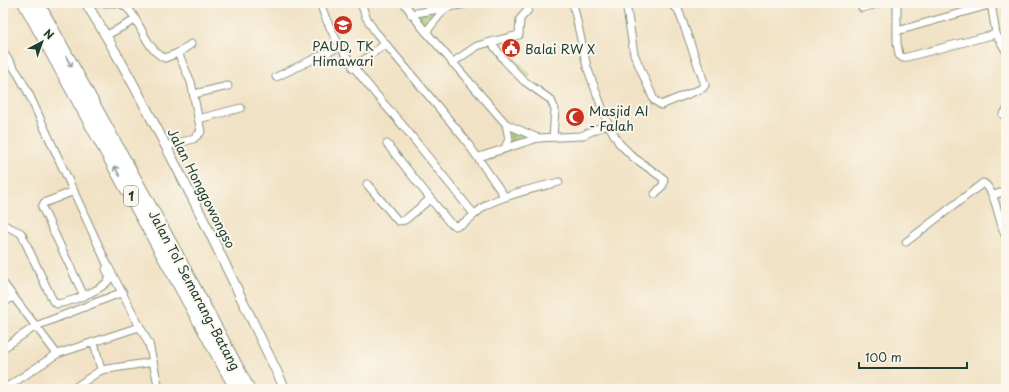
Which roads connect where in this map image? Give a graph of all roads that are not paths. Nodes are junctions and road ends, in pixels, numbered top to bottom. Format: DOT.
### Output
graph roads {
  1 [pos="25,3"];
  2 [pos="37,3"];
  3 [pos="320,3"];
  4 [pos="361,3"];
  5 [pos="404,3"];
  6 [pos="472,3"];
  7 [pos="528,3"];
  8 [pos="573,3"];
  9 [pos="626,3"];
  10 [pos="669,3"];
  11 [pos="881,3"];
  12 [pos="897,3"];
  13 [pos="993,3"];
  14 [pos="87,4"];
  15 [pos="446,7"];
  16 [pos="862,8"];
  17 [pos="411,14"];
  18 [pos="135,20"];
  19 [pos="897,31"];
  20 [pos="426,32"];
  21 [pos="996,34"];
  22 [pos="107,36"];
  23 [pos="491,42"];
  24 [pos="191,44"];
  25 [pos="385,44"];
  26 [pos="339,47"];
  27 [pos="1006,51"];
  28 [pos="3,52"];
  29 [pos="178,53"];
  30 [pos="452,63"];
  31 [pos="353,68"];
  32 [pos="276,77"];
  33 [pos="228,86"];
  34 [pos="194,94"];
  35 [pos="241,108"];
  36 [pos="198,119"];
  37 [pos="506,124"];
  38 [pos="608,124"];
  39 [pos="538,138"];
  40 [pos="553,138"];
  41 [pos="387,144"];
  42 [pos="168,146"];
  43 [pos="505,148"];
  44 [pos="479,157"];
  45 [pos="559,182"];
  46 [pos="367,184"];
  47 [pos="1006,191"];
  48 [pos="73,192"];
  49 [pos="655,194"];
  50 [pos="994,195"];
  51 [pos="505,197"];
  52 [pos="430,199"];
  53 [pos="474,214"];
  54 [pos="3,225"];
  55 [pos="1003,226"];
  56 [pos="1006,237"];
  57 [pos="906,242"];
  58 [pos="3,283"];
  59 [pos="123,292"];
  60 [pos="13,296"];
  61 [pos="84,296"];
  62 [pos="3,303"];
  63 [pos="36,326"];
  64 [pos="139,327"];
  65 [pos="94,342"];
  66 [pos="3,348"];
  67 [pos="57,354"];
  68 [pos="153,362"];
  69 [pos="101,370"];
  70 [pos="4,389"];
  71 [pos="73,389"];
  72 [pos="159,389"];
  73 [pos="237,389"];
  74 [pos="248,389"];
  75 [pos="285,389"];
  73 -- 1 [label="highway, Jalan Tol Semarang–Batang / 1, one-way"];
  2 -- 74 [label="highway, Jalan Tol Semarang–Batang / 1, one-way"];
  3 -- 26 [label="street"];
  4 -- 25 [label="street"];
  5 -- 17 [label="street"];
  6 -- 15 [label="street"];
  7 -- 23 [label="street"];
  8 -- 38 [label="street"];
  9 -- 10 [label="street"];
  11 -- 16 [label="street"];
  12 -- 19 [label="street"];
  13 -- 19 [label="street"];
  13 -- 21 [label="street"];
  14 -- 18 [label="street"];
  14 -- 22 [label="street, Jalan Honggowongso"];
  15 -- 17 [label="street"];
  15 -- 20 [label="street"];
  17 -- 20 [label="street"];
  18 -- 22 [label="street"];
  18 -- 29 [label="street"];
  19 -- 21 [label="street"];
  20 -- 30 [label="street"];
  21 -- 27 [label="street"];
  22 -- 42 [label="street, Jalan Honggowongso"];
  23 -- 30 [label="street"];
  23 -- 40 [label="street"];
  24 -- 29 [label="street"];
  25 -- 31 [label="street"];
  25 -- 44 [label="street"];
  26 -- 31 [label="street"];
  26 -- 32 [label="street"];
  28 -- 48 [label="street"];
  29 -- 34 [label="street"];
  30 -- 37 [label="street"];
  31 -- 53 [label="street"];
  33 -- 34 [label="street"];
  34 -- 36 [label="street"];
  35 -- 36 [label="street"];
  36 -- 42 [label="street"];
  37 -- 39 [label="street"];
  37 -- 43 [label="street"];
  38 -- 40 [label="street"];
  38 -- 49 [label="street"];
  39 -- 40 [label="street"];
  39 -- 43 [label="street"];
  41 -- 52 [label="street"];
  42 -- 75 [label="street, Jalan Honggowongso"];
  43 -- 44 [label="street"];
  44 -- 51 [label="street"];
  45 -- 51 [label="street"];
  46 -- 52 [label="street"];
  47 -- 50 [label="street"];
  48 -- 59 [label="street"];
  48 -- 61 [label="street"];
  48 -- 61 [label="street"];
  50 -- 55 [label="street"];
  50 -- 57 [label="street"];
  51 -- 53 [label="street"];
  52 -- 53 [label="street"];
  54 -- 61 [label="street"];
  55 -- 56 [label="street"];
  58 -- 60 [label="street"];
  59 -- 63 [label="street"];
  59 -- 64 [label="street"];
  60 -- 62 [label="street"];
  60 -- 63 [label="street"];
  63 -- 66 [label="street"];
  63 -- 67 [label="street"];
  64 -- 65 [label="street"];
  64 -- 68 [label="street"];
  65 -- 67 [label="street"];
  65 -- 69 [label="street"];
  67 -- 70 [label="street"];
  68 -- 69 [label="street"];
  68 -- 72 [label="street"];
  69 -- 71 [label="street"];
}
